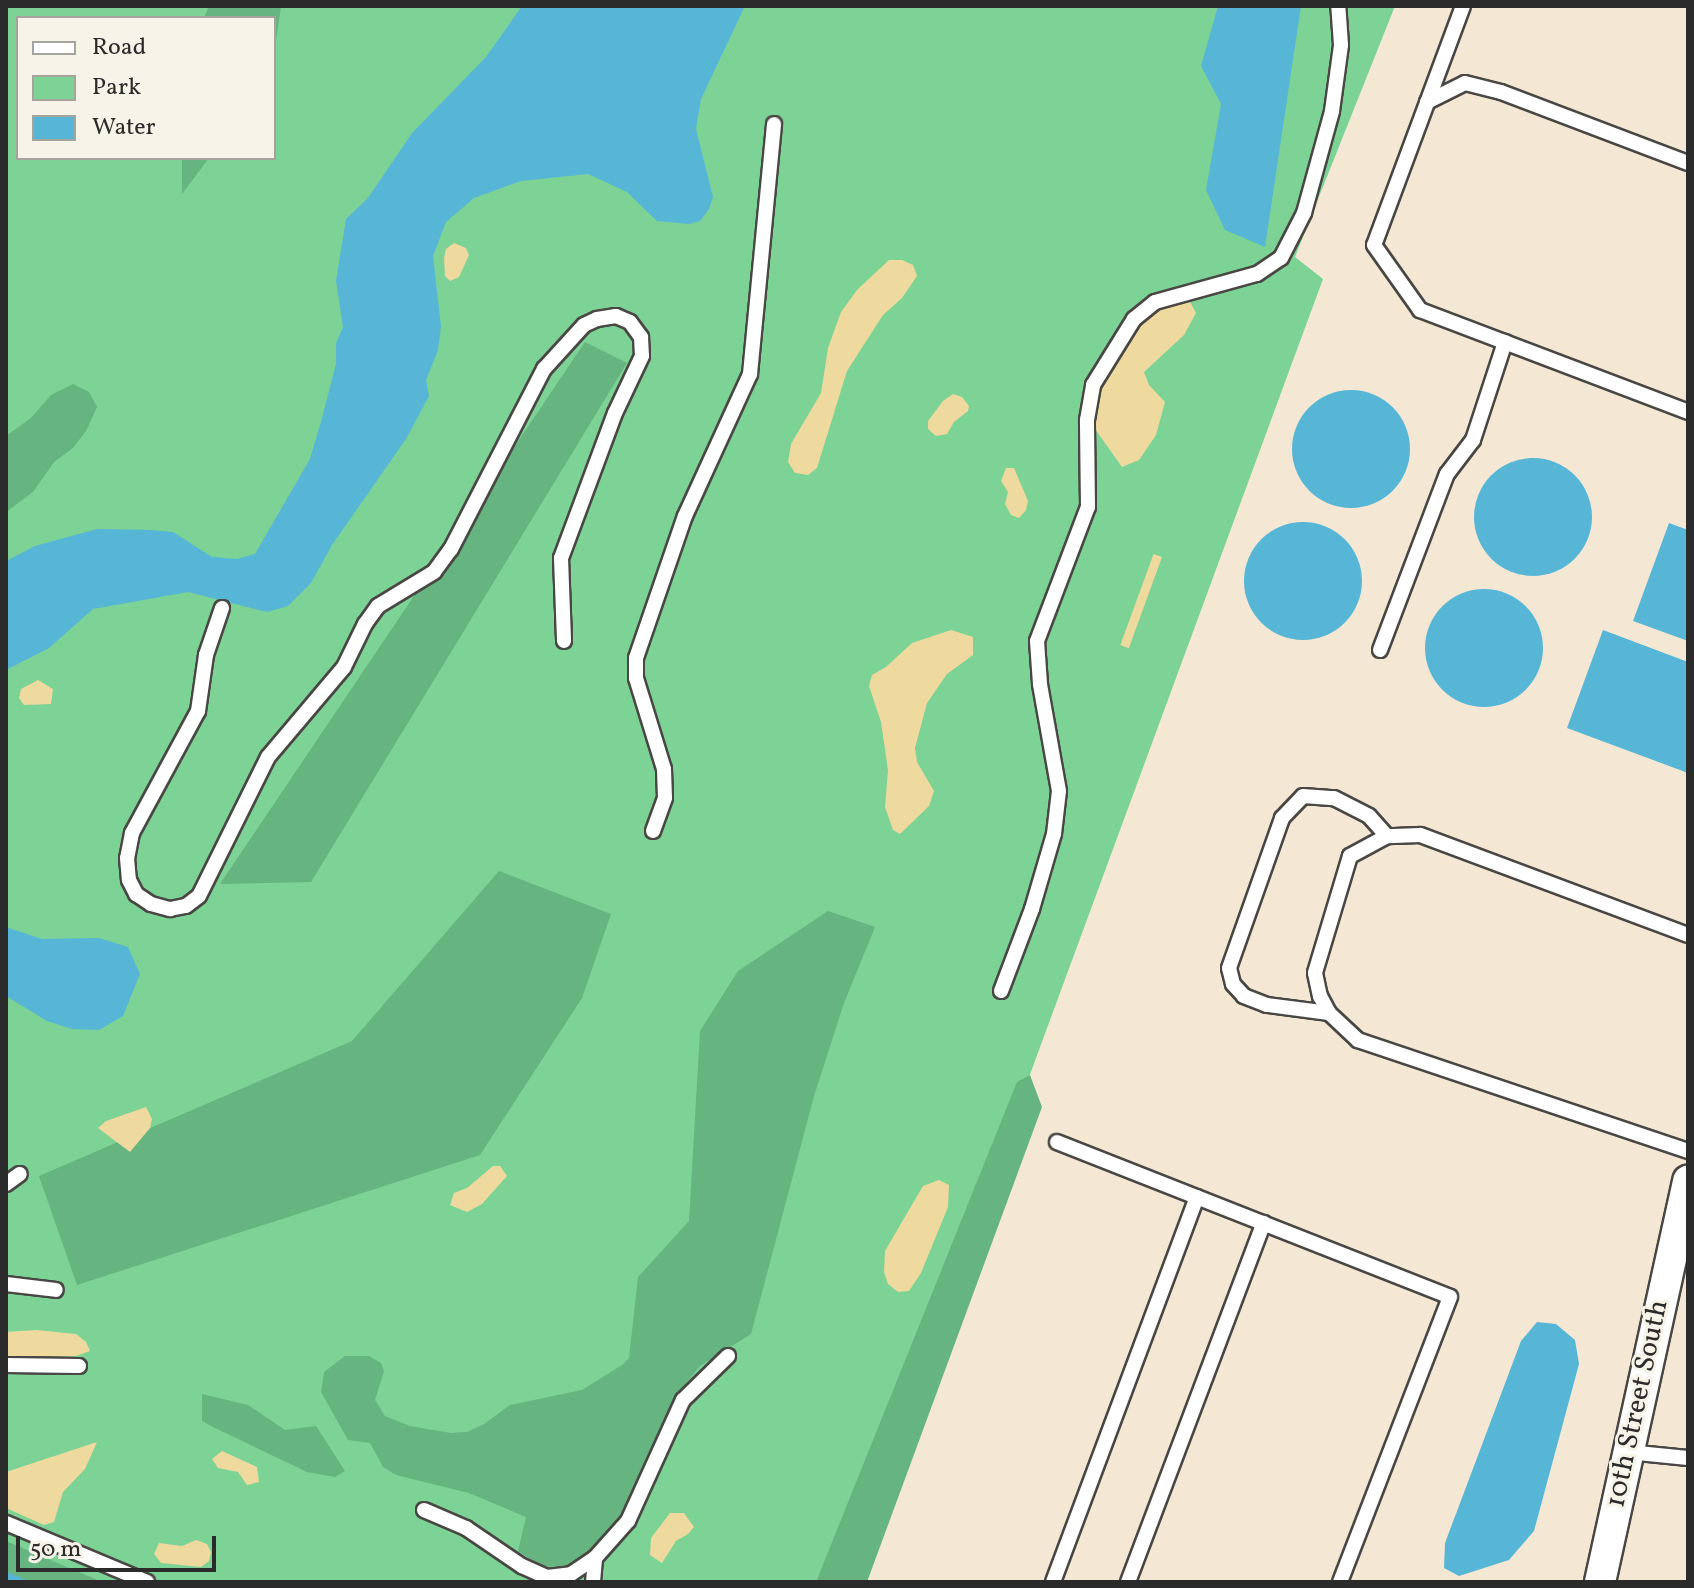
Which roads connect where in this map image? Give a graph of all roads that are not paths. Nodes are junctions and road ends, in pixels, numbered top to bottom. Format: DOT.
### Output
graph roads {
  1 [pos="1338,6"];
  2 [pos="1463,6"];
  3 [pos="1427,102"];
  4 [pos="774,124"];
  5 [pos="1688,163"];
  6 [pos="1505,342"];
  7 [pos="1688,412"];
  8 [pos="222,608"];
  9 [pos="564,641"];
  10 [pos="1380,650"];
  11 [pos="653,831"];
  12 [pos="1387,836"];
  13 [pos="1688,935"];
  14 [pos="1001,991"];
  15 [pos="1329,1013"];
  16 [pos="1057,1142"];
  17 [pos="1688,1151"];
  18 [pos="20,1174"];
  19 [pos="1688,1181"];
  20 [pos="6,1184"];
  21 [pos="1197,1197"];
  22 [pos="1264,1223"];
  23 [pos="6,1284"];
  24 [pos="56,1290"];
  25 [pos="1676,1290"];
  26 [pos="728,1356"];
  27 [pos="6,1365"];
  28 [pos="79,1366"];
  29 [pos="1628,1452"];
  30 [pos="1688,1458"];
  31 [pos="424,1510"];
  32 [pos="6,1523"];
  33 [pos="595,1558"];
  34 [pos="147,1582"];
  35 [pos="593,1582"];
  36 [pos="1053,1582"];
  37 [pos="1128,1582"];
  38 [pos="1340,1582"];
  39 [pos="1600,1582"];
  1 -- 14 [label="lane"];
  2 -- 3 [label="lane"];
  3 -- 5 [label="lane"];
  3 -- 6 [label="lane"];
  4 -- 11 [label="lane"];
  6 -- 7 [label="lane"];
  6 -- 10 [label="lane"];
  8 -- 9 [label="lane"];
  12 -- 13 [label="lane"];
  12 -- 15 [label="lane"];
  12 -- 15 [label="lane"];
  15 -- 17 [label="lane"];
  16 -- 21 [label="lane"];
  18 -- 20 [label="lane"];
  19 -- 25 [label="street, 10th Street South"];
  21 -- 22 [label="lane"];
  21 -- 36 [label="lane"];
  22 -- 37 [label="lane"];
  22 -- 38 [label="lane"];
  23 -- 24 [label="lane"];
  25 -- 29 [label="street, 10th Street South"];
  26 -- 33 [label="lane"];
  27 -- 28 [label="lane"];
  29 -- 30 [label="lane"];
  29 -- 39 [label="street, 10th Street South"];
  31 -- 33 [label="lane"];
  32 -- 34 [label="lane"];
  33 -- 35 [label="lane"];
}
